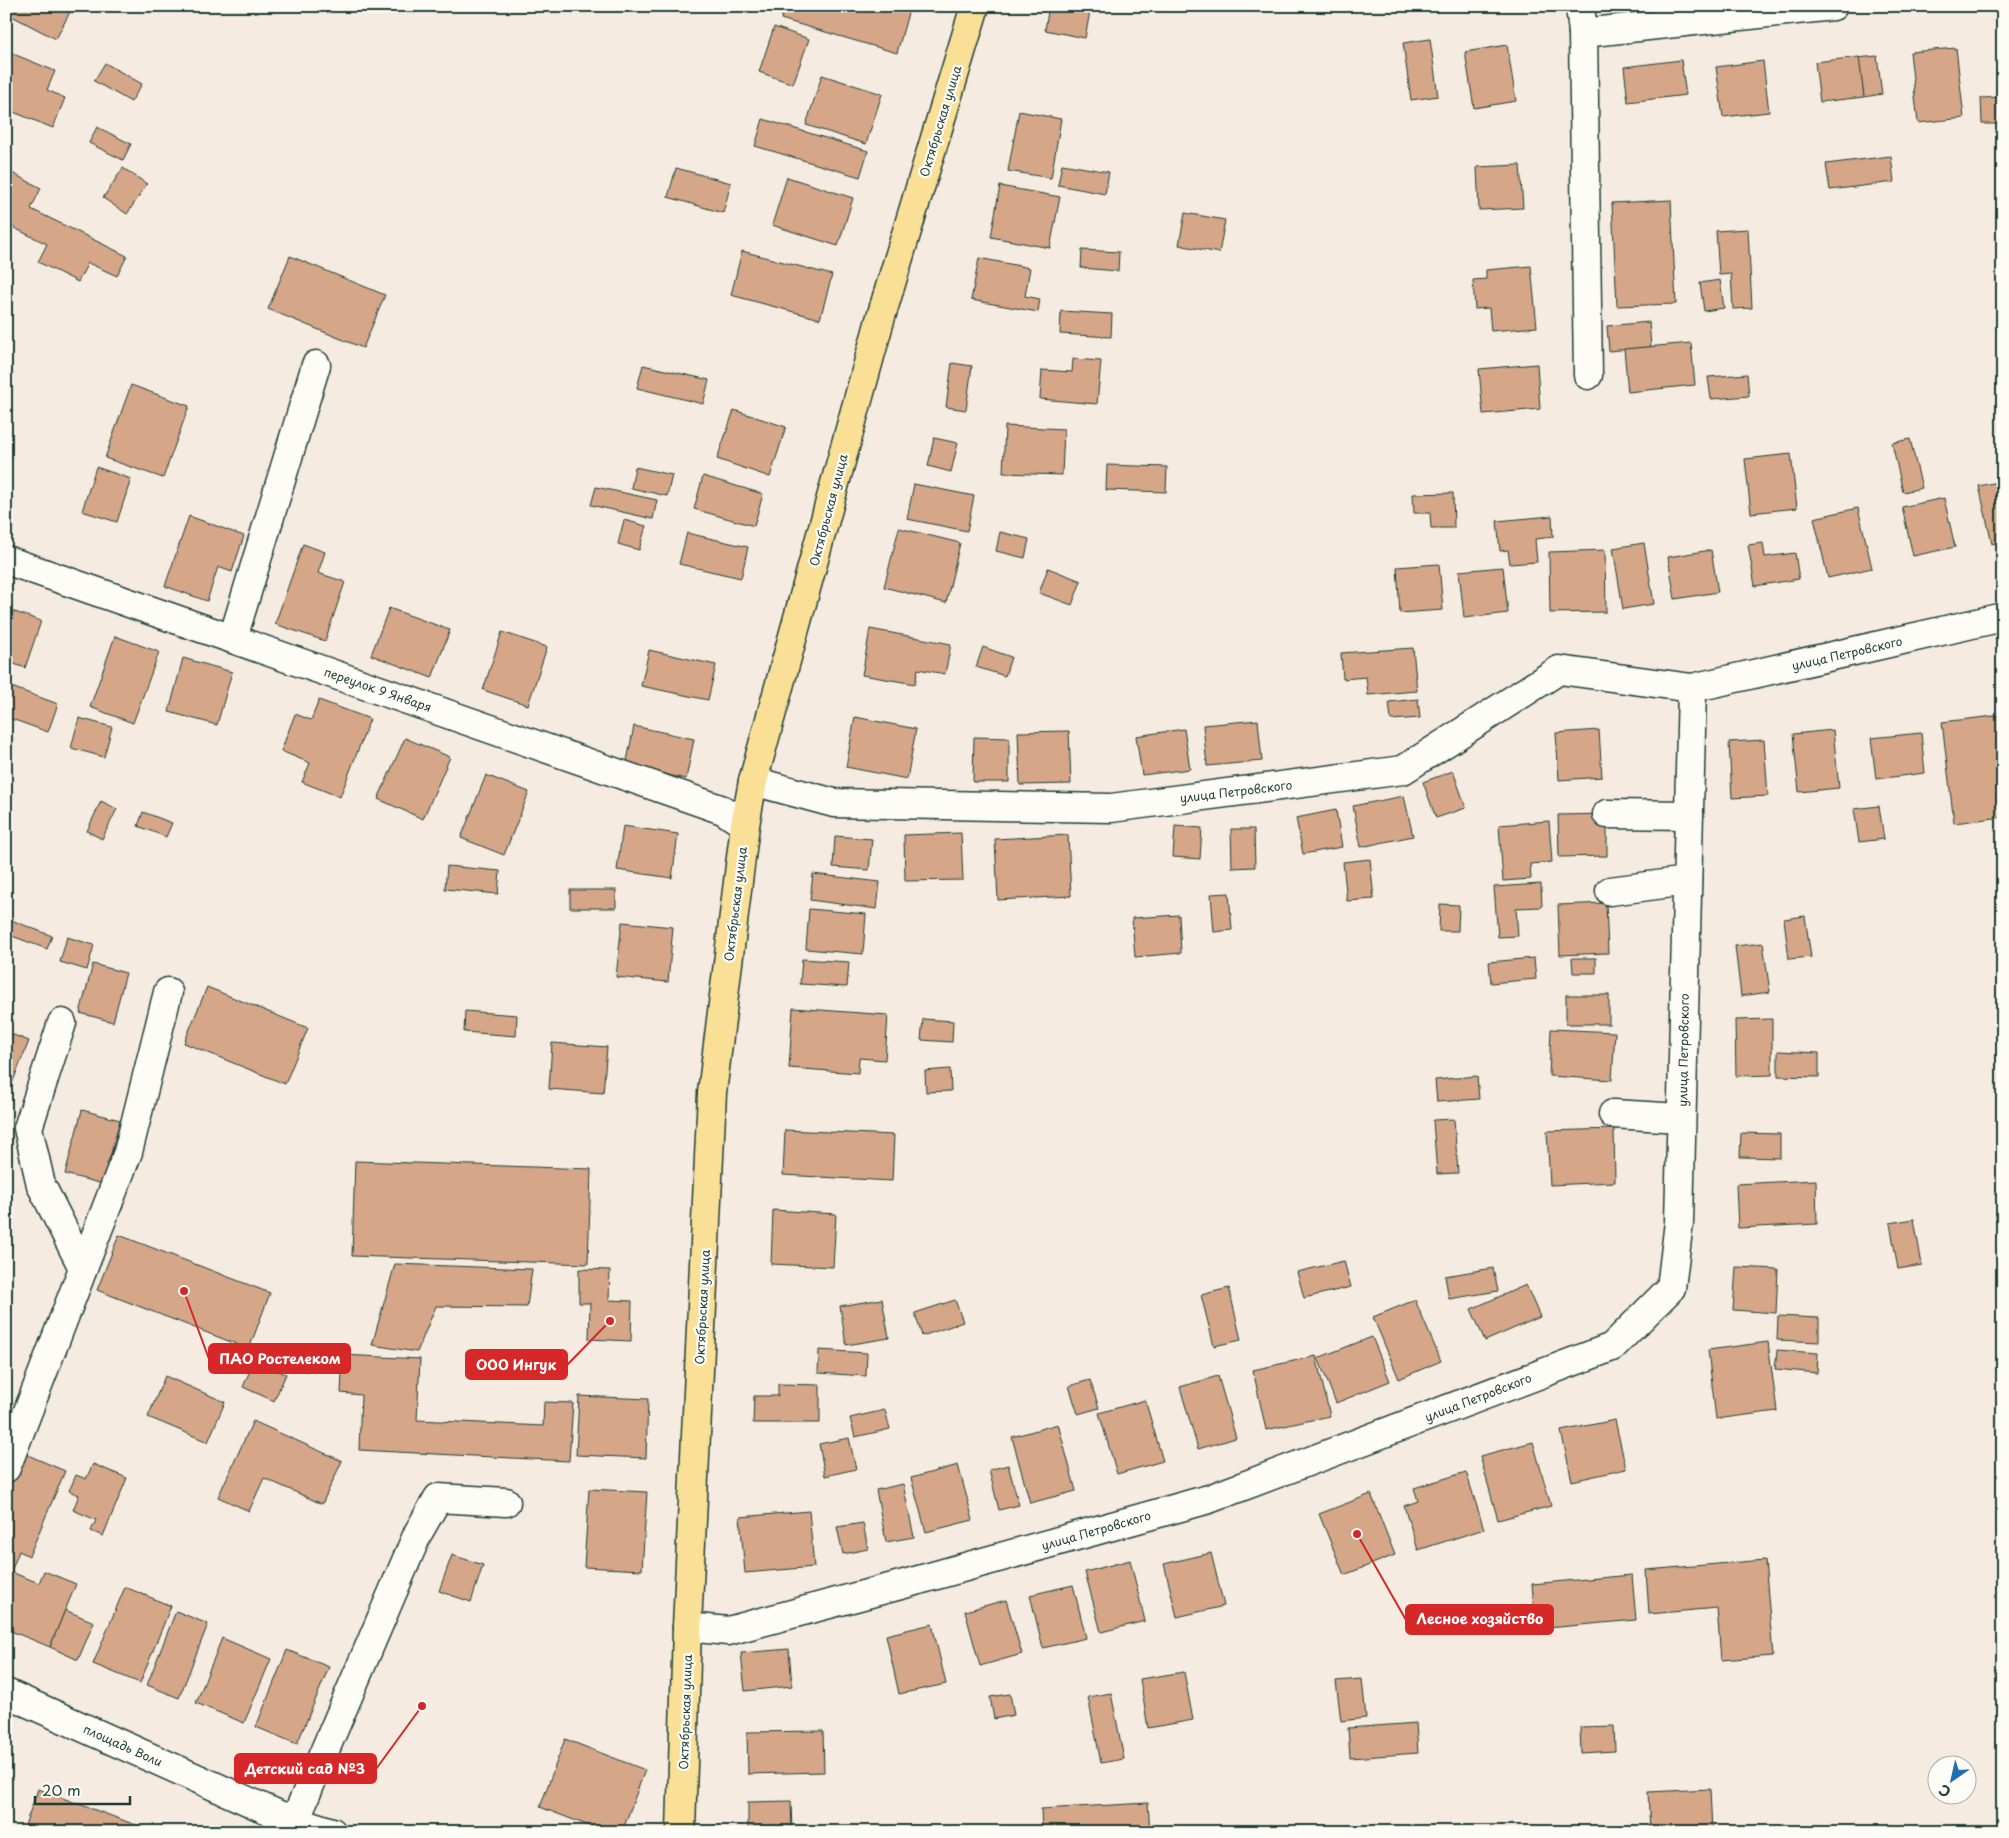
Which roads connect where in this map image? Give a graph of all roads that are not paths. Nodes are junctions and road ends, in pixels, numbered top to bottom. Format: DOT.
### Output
graph roads {
  1 [pos="975,6"];
  2 [pos="1580,6"];
  3 [pos="1833,6"];
  4 [pos="1583,33"];
  5 [pos="316,365"];
  6 [pos="1588,375"];
  7 [pos="6,560"];
  8 [pos="2003,617"];
  9 [pos="233,638"];
  10 [pos="1692,688"];
  11 [pos="753,781"];
  12 [pos="1607,814"];
  13 [pos="1689,816"];
  14 [pos="745,825"];
  15 [pos="1687,881"];
  16 [pos="1610,891"];
  17 [pos="168,992"];
  18 [pos="62,1023"];
  19 [pos="1613,1114"];
  20 [pos="1681,1118"];
  21 [pos="84,1268"];
  22 [pos="6,1468"];
  23 [pos="506,1502"];
  24 [pos="687,1628"];
  25 [pos="6,1693"];
  26 [pos="283,1822"];
  27 [pos="332,1832"];
  28 [pos="682,1832"];
  1 -- 11 [label="main road, Октябрьская улица"];
  2 -- 4 [label="street"];
  3 -- 4 [label="street"];
  4 -- 6 [label="street"];
  5 -- 9 [label="street"];
  7 -- 9 [label="street, переулок 9 Января"];
  8 -- 10 [label="street, улица Петровского"];
  9 -- 14 [label="street, переулок 9 Января"];
  10 -- 11 [label="street, улица Петровского"];
  10 -- 13 [label="street, улица Петровского"];
  11 -- 14 [label="main road, Октябрьская улица"];
  12 -- 13 [label="street"];
  13 -- 15 [label="street, улица Петровского"];
  14 -- 24 [label="main road, Октябрьская улица"];
  15 -- 16 [label="street"];
  15 -- 20 [label="street, улица Петровского"];
  17 -- 21 [label="street"];
  18 -- 21 [label="street"];
  19 -- 20 [label="street"];
  20 -- 24 [label="street, улица Петровского"];
  21 -- 22 [label="street"];
  23 -- 26 [label="street"];
  24 -- 28 [label="main road, Октябрьская улица"];
  25 -- 26 [label="street, площадь Воли"];
  26 -- 27 [label="street, площадь Воли"];
}
